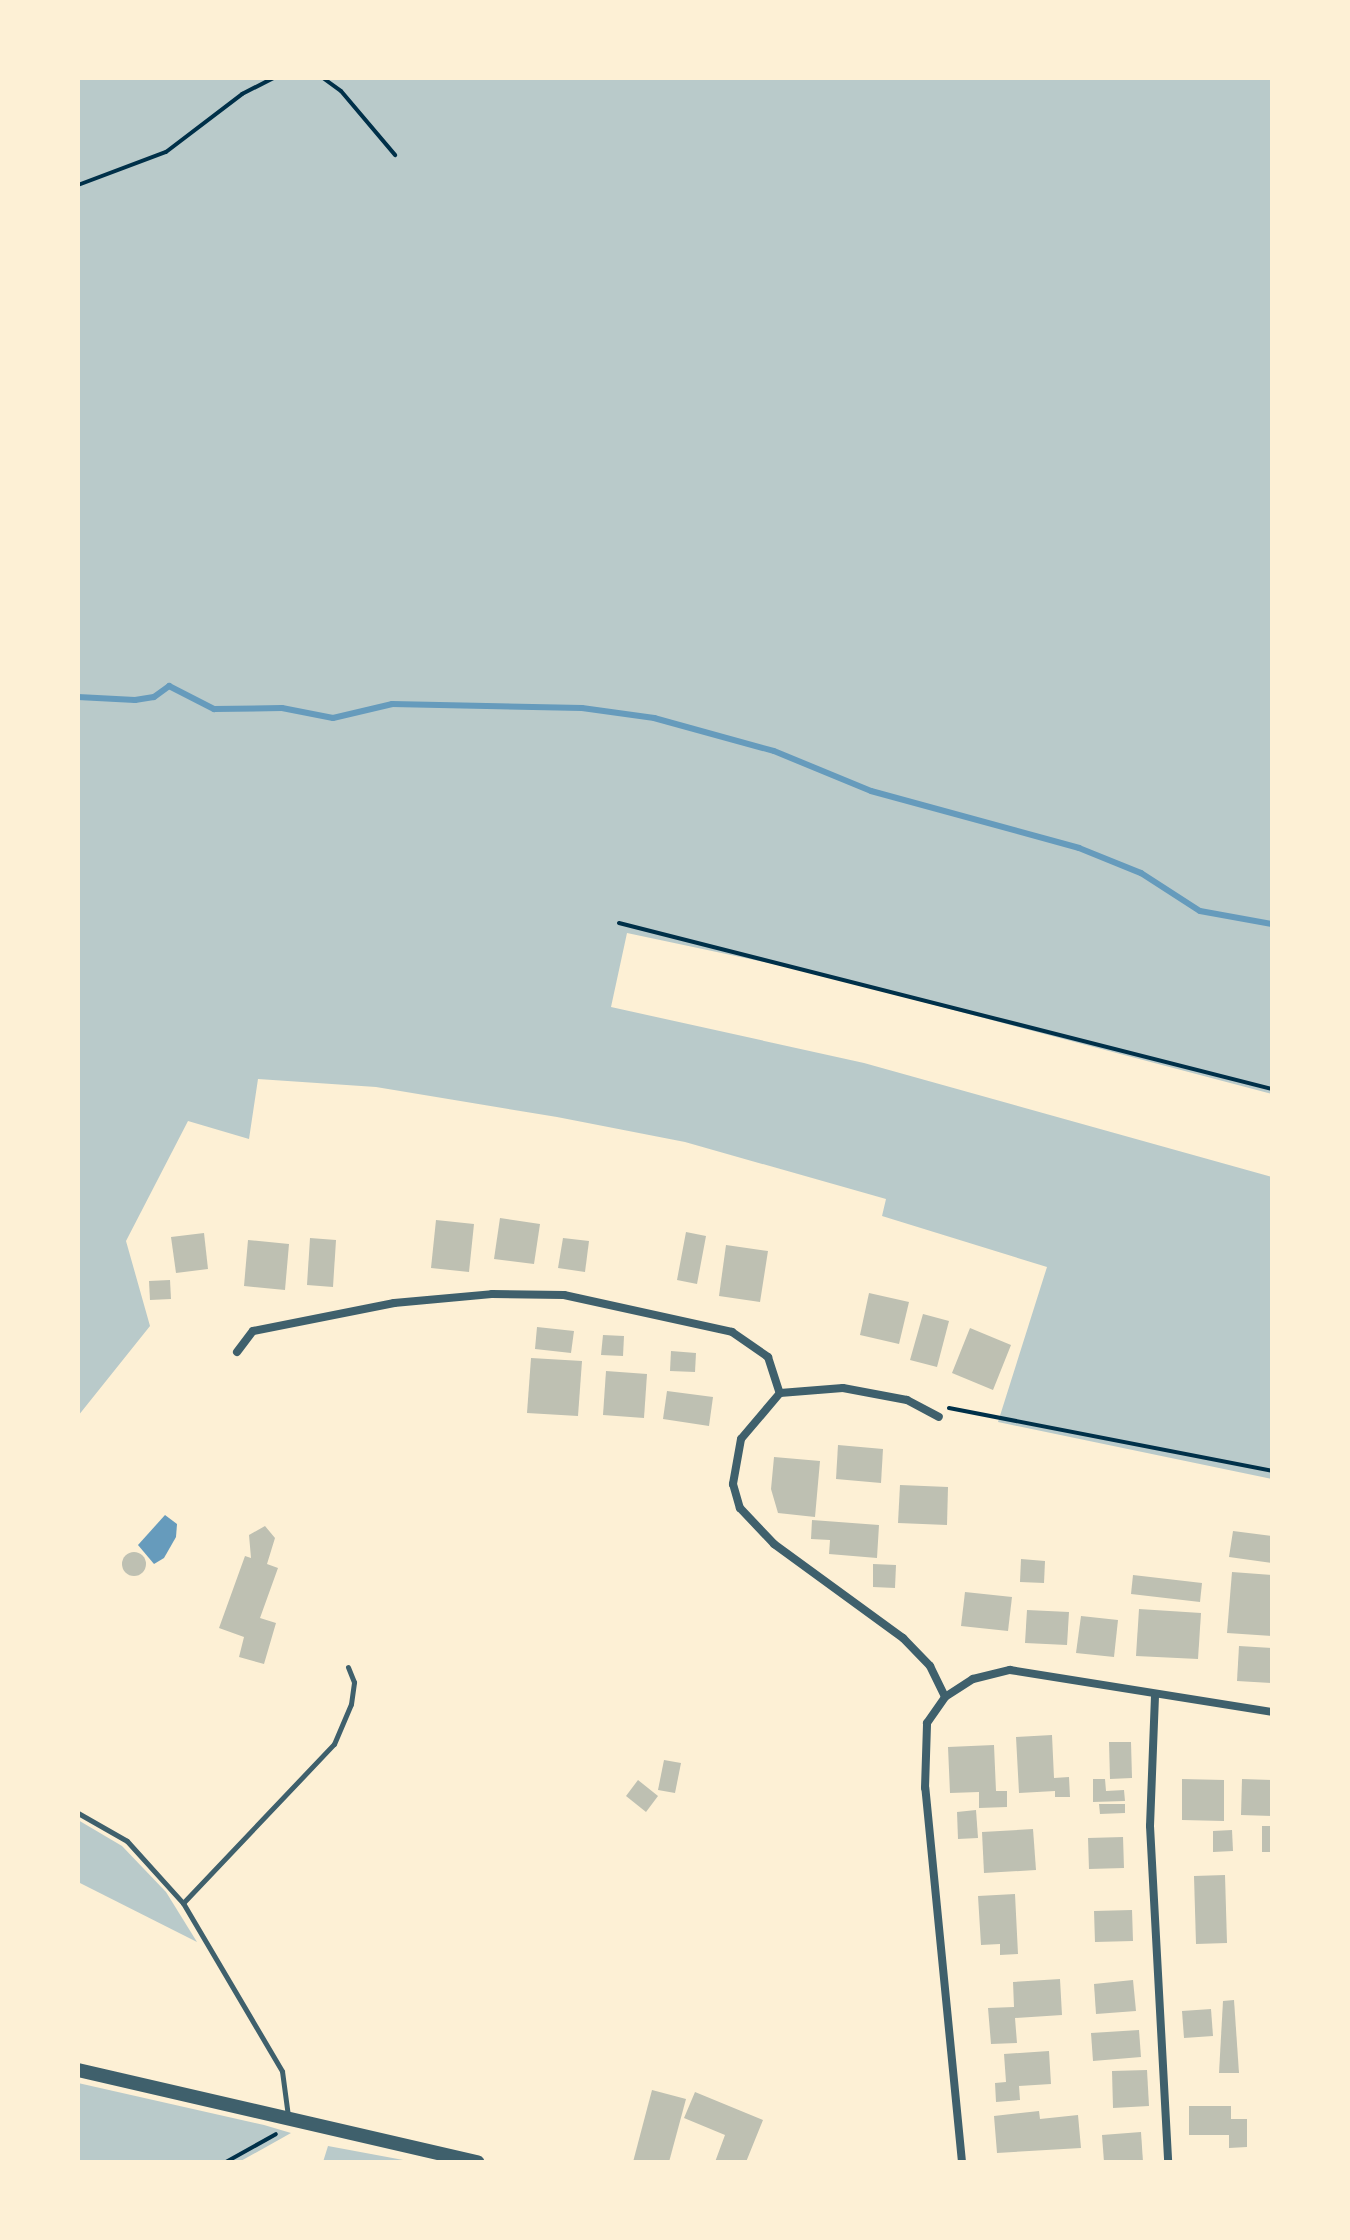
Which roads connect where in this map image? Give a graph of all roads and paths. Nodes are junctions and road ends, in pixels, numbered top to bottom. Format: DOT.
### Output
graph roads {
  1 [pos="274,78"];
  2 [pos="323,78"];
  3 [pos="395,155"];
  4 [pos="78,185"];
  5 [pos="619,923"];
  6 [pos="1272,1089"];
  7 [pos="237,1352"];
  8 [pos="780,1393"];
  9 [pos="939,1417"];
  10 [pos="1272,1471"];
  11 [pos="348,1667"];
  12 [pos="1155,1696"];
  13 [pos="945,1697"];
  14 [pos="1272,1712"];
  15 [pos="78,1813"];
  16 [pos="183,1903"];
  17 [pos="78,2070"];
  18 [pos="288,2117"];
  19 [pos="226,2162"];
  20 [pos="478,2162"];
  21 [pos="962,2162"];
  22 [pos="1168,2162"];
  1 -- 4 [label="path"];
  2 -- 3 [label="path"];
  5 -- 6 [label="path"];
  7 -- 8 [label="street"];
  8 -- 9 [label="street"];
  8 -- 13 [label="street"];
  9 -- 10 [label="path"];
  11 -- 16 [label="lane"];
  12 -- 13 [label="street"];
  12 -- 14 [label="street"];
  12 -- 22 [label="street"];
  13 -- 21 [label="street"];
  15 -- 16 [label="lane"];
  16 -- 18 [label="lane"];
  17 -- 18 [label="street"];
  18 -- 19 [label="path"];
  18 -- 20 [label="street"];
}
